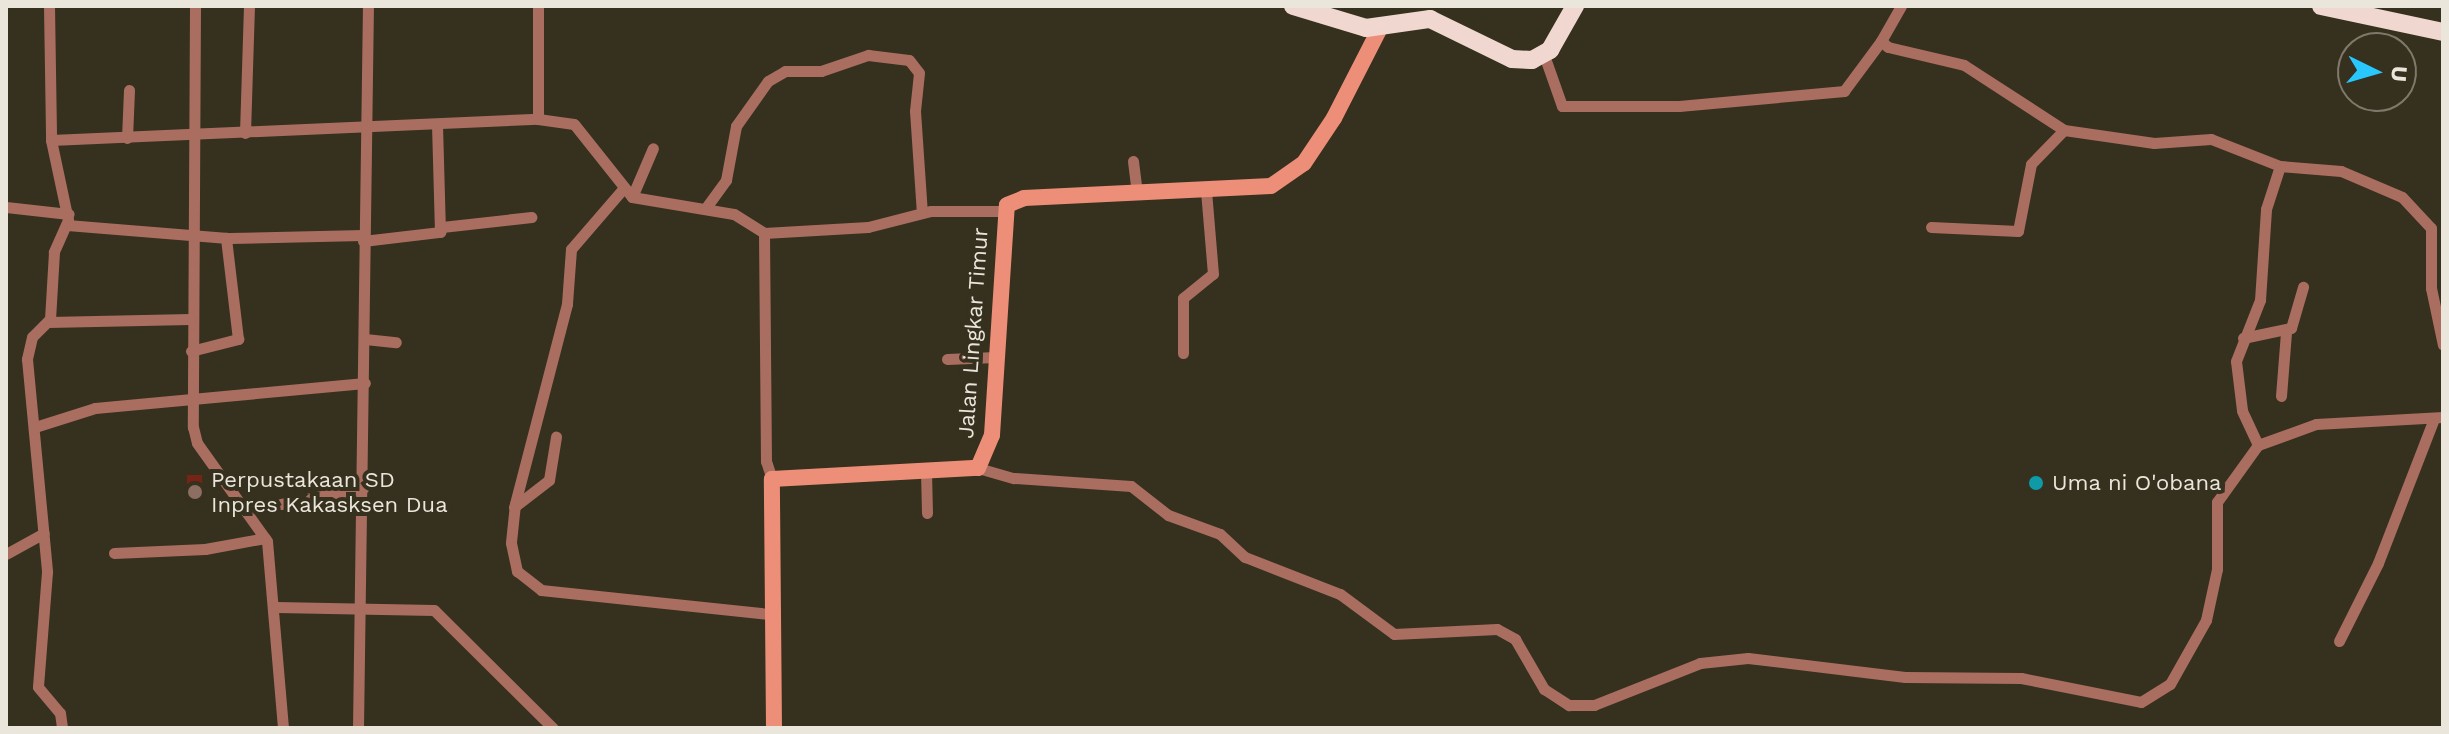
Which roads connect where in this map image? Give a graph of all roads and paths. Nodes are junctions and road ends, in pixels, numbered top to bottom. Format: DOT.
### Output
graph roads {
  1 [pos="49,6"];
  2 [pos="195,6"];
  3 [pos="249,6"];
  4 [pos="368,6"];
  5 [pos="538,6"];
  6 [pos="1293,6"];
  7 [pos="1575,6"];
  8 [pos="1901,6"];
  9 [pos="2321,6"];
  10 [pos="1380,28"];
  11 [pos="2443,32"];
  12 [pos="1881,41"];
  13 [pos="1544,55"];
  14 [pos="129,90"];
  15 [pos="538,119"];
  16 [pos="437,124"];
  17 [pos="366,126"];
  18 [pos="2064,130"];
  19 [pos="245,133"];
  20 [pos="192,135"];
  21 [pos="127,138"];
  22 [pos="51,140"];
  23 [pos="653,148"];
  24 [pos="1133,161"];
  25 [pos="2280,166"];
  26 [pos="1206,191"];
  27 [pos="627,193"];
  28 [pos="1137,194"];
  29 [pos="6,207"];
  30 [pos="705,209"];
  31 [pos="1004,211"];
  32 [pos="922,213"];
  33 [pos="531,217"];
  34 [pos="68,220"];
  35 [pos="442,227"];
  36 [pos="1931,227"];
  37 [pos="764,233"];
  38 [pos="191,236"];
  39 [pos="226,238"];
  40 [pos="363,238"];
  41 [pos="2303,287"];
  42 [pos="190,319"];
  43 [pos="48,322"];
  44 [pos="2286,332"];
  45 [pos="2243,338"];
  46 [pos="365,339"];
  47 [pos="396,342"];
  48 [pos="2443,345"];
  49 [pos="191,351"];
  50 [pos="1183,353"];
  51 [pos="996,357"];
  52 [pos="947,359"];
  53 [pos="365,383"];
  54 [pos="2281,396"];
  55 [pos="192,401"];
  56 [pos="2438,419"];
  57 [pos="35,427"];
  58 [pos="556,437"];
  59 [pos="2258,445"];
  60 [pos="978,468"];
  61 [pos="926,472"];
  62 [pos="772,479"];
  63 [pos="363,488"];
  64 [pos="281,504"];
  65 [pos="514,507"];
  66 [pos="927,513"];
  67 [pos="44,533"];
  68 [pos="265,538"];
  69 [pos="114,553"];
  70 [pos="6,554"];
  71 [pos="276,607"];
  72 [pos="361,611"];
  73 [pos="769,614"];
  74 [pos="2339,641"];
  75 [pos="62,728"];
  76 [pos="283,728"];
  77 [pos="358,728"];
  78 [pos="553,728"];
  79 [pos="774,728"];
  1 -- 22 [label="street"];
  2 -- 20 [label="street"];
  3 -- 19 [label="street"];
  4 -- 17 [label="street"];
  5 -- 15 [label="street"];
  6 -- 10 [label="highway"];
  7 -- 13 [label="highway"];
  8 -- 12 [label="street"];
  9 -- 11 [label="highway"];
  10 -- 13 [label="highway"];
  10 -- 26 [label="main road, Jalan Lingkar Timur"];
  12 -- 13 [label="street"];
  12 -- 18 [label="street"];
  14 -- 21 [label="street"];
  15 -- 16 [label="street"];
  15 -- 27 [label="street"];
  16 -- 17 [label="street"];
  16 -- 35 [label="street"];
  17 -- 19 [label="street"];
  17 -- 40 [label="street"];
  18 -- 25 [label="street"];
  18 -- 36 [label="street"];
  19 -- 20 [label="street"];
  20 -- 21 [label="street"];
  20 -- 38 [label="street"];
  21 -- 22 [label="street"];
  22 -- 34 [label="street"];
  23 -- 27 [label="street"];
  24 -- 28 [label="street"];
  25 -- 45 [label="street"];
  25 -- 48 [label="street"];
  26 -- 28 [label="main road, Jalan Lingkar Timur"];
  26 -- 50 [label="street"];
  27 -- 30 [label="street"];
  27 -- 65 [label="street"];
  28 -- 31 [label="main road, Jalan Lingkar Timur"];
  29 -- 34 [label="street"];
  30 -- 32 [label="street"];
  30 -- 37 [label="street"];
  31 -- 32 [label="street"];
  31 -- 51 [label="main road, Jalan Lingkar Timur"];
  32 -- 37 [label="street"];
  33 -- 35 [label="street"];
  34 -- 38 [label="street"];
  34 -- 43 [label="street"];
  35 -- 40 [label="street"];
  37 -- 62 [label="street"];
  38 -- 39 [label="street"];
  38 -- 42 [label="street"];
  39 -- 40 [label="street"];
  39 -- 49 [label="street"];
  40 -- 46 [label="street"];
  41 -- 44 [label="street"];
  42 -- 43 [label="street"];
  42 -- 49 [label="street"];
  43 -- 57 [label="street"];
  44 -- 45 [label="street"];
  44 -- 54 [label="street"];
  45 -- 59 [label="street"];
  46 -- 47 [label="street"];
  46 -- 53 [label="street"];
  49 -- 55 [label="street"];
  51 -- 52 [label="street"];
  51 -- 60 [label="main road, Jalan Lingkar Timur"];
  53 -- 55 [label="street"];
  53 -- 63 [label="street"];
  55 -- 57 [label="street"];
  55 -- 68 [label="street"];
  56 -- 59 [label="street"];
  56 -- 74 [label="street"];
  57 -- 67 [label="street"];
  58 -- 65 [label="street"];
  59 -- 60 [label="street"];
  60 -- 61 [label="main road, Jalan Lingkar Timur"];
  61 -- 62 [label="main road, Jalan Lingkar Timur"];
  61 -- 66 [label="street"];
  62 -- 73 [label="main road"];
  63 -- 64 [label="street"];
  63 -- 72 [label="street"];
  65 -- 73 [label="street"];
  67 -- 70 [label="street"];
  67 -- 75 [label="street"];
  68 -- 69 [label="street"];
  68 -- 71 [label="street"];
  71 -- 72 [label="street"];
  71 -- 76 [label="street"];
  72 -- 77 [label="street"];
  72 -- 78 [label="street"];
  73 -- 79 [label="main road"];
}
